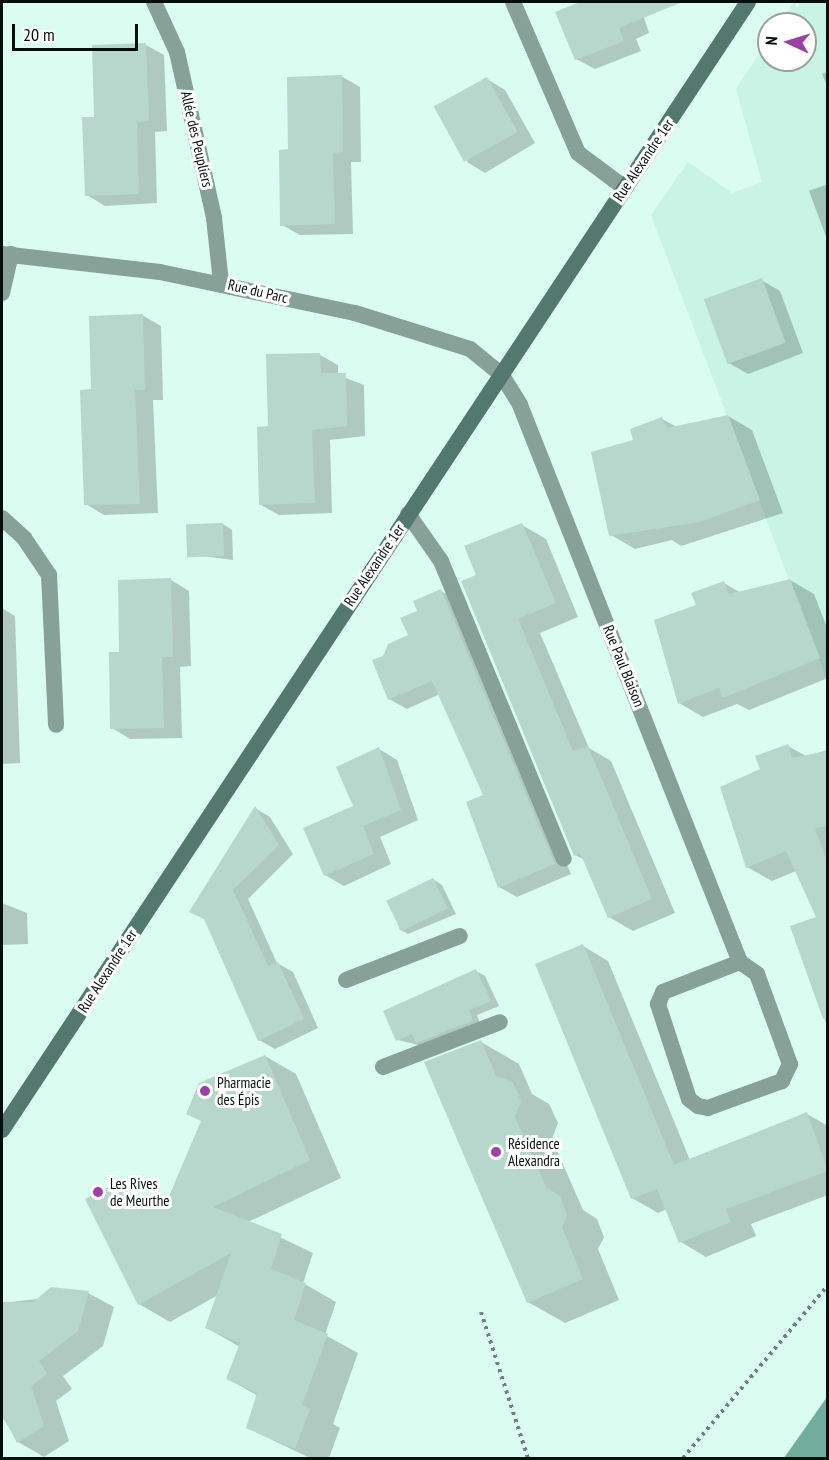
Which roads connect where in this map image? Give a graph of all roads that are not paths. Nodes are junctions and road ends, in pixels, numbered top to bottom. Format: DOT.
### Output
graph roads {
  1 [pos="154,2"];
  2 [pos="513,2"];
  3 [pos="748,2"];
  4 [pos="625,188"];
  5 [pos="6,254"];
  6 [pos="221,282"];
  7 [pos="2,293"];
  8 [pos="501,374"];
  9 [pos="408,514"];
  10 [pos="2,518"];
  11 [pos="56,725"];
  12 [pos="564,859"];
  13 [pos="460,936"];
  14 [pos="740,962"];
  15 [pos="346,980"];
  16 [pos="500,1022"];
  17 [pos="383,1067"];
  18 [pos="2,1130"];
  1 -- 6 [label="street, Allée des Peupliers"];
  2 -- 4 [label="street"];
  3 -- 4 [label="main road, Rue Alexandre 1er"];
  4 -- 8 [label="main road, Rue Alexandre 1er"];
  5 -- 6 [label="street, Rue du Parc"];
  5 -- 7 [label="street"];
  6 -- 8 [label="street, Rue du Parc"];
  8 -- 9 [label="main road, Rue Alexandre 1er"];
  8 -- 14 [label="street, Rue Paul Blaison"];
  9 -- 12 [label="street"];
  9 -- 18 [label="main road, Rue Alexandre 1er"];
  10 -- 11 [label="street"];
  13 -- 15 [label="street"];
  14 -- 14 [label="street, Rue Paul Blaison"];
  16 -- 17 [label="street"];
}
